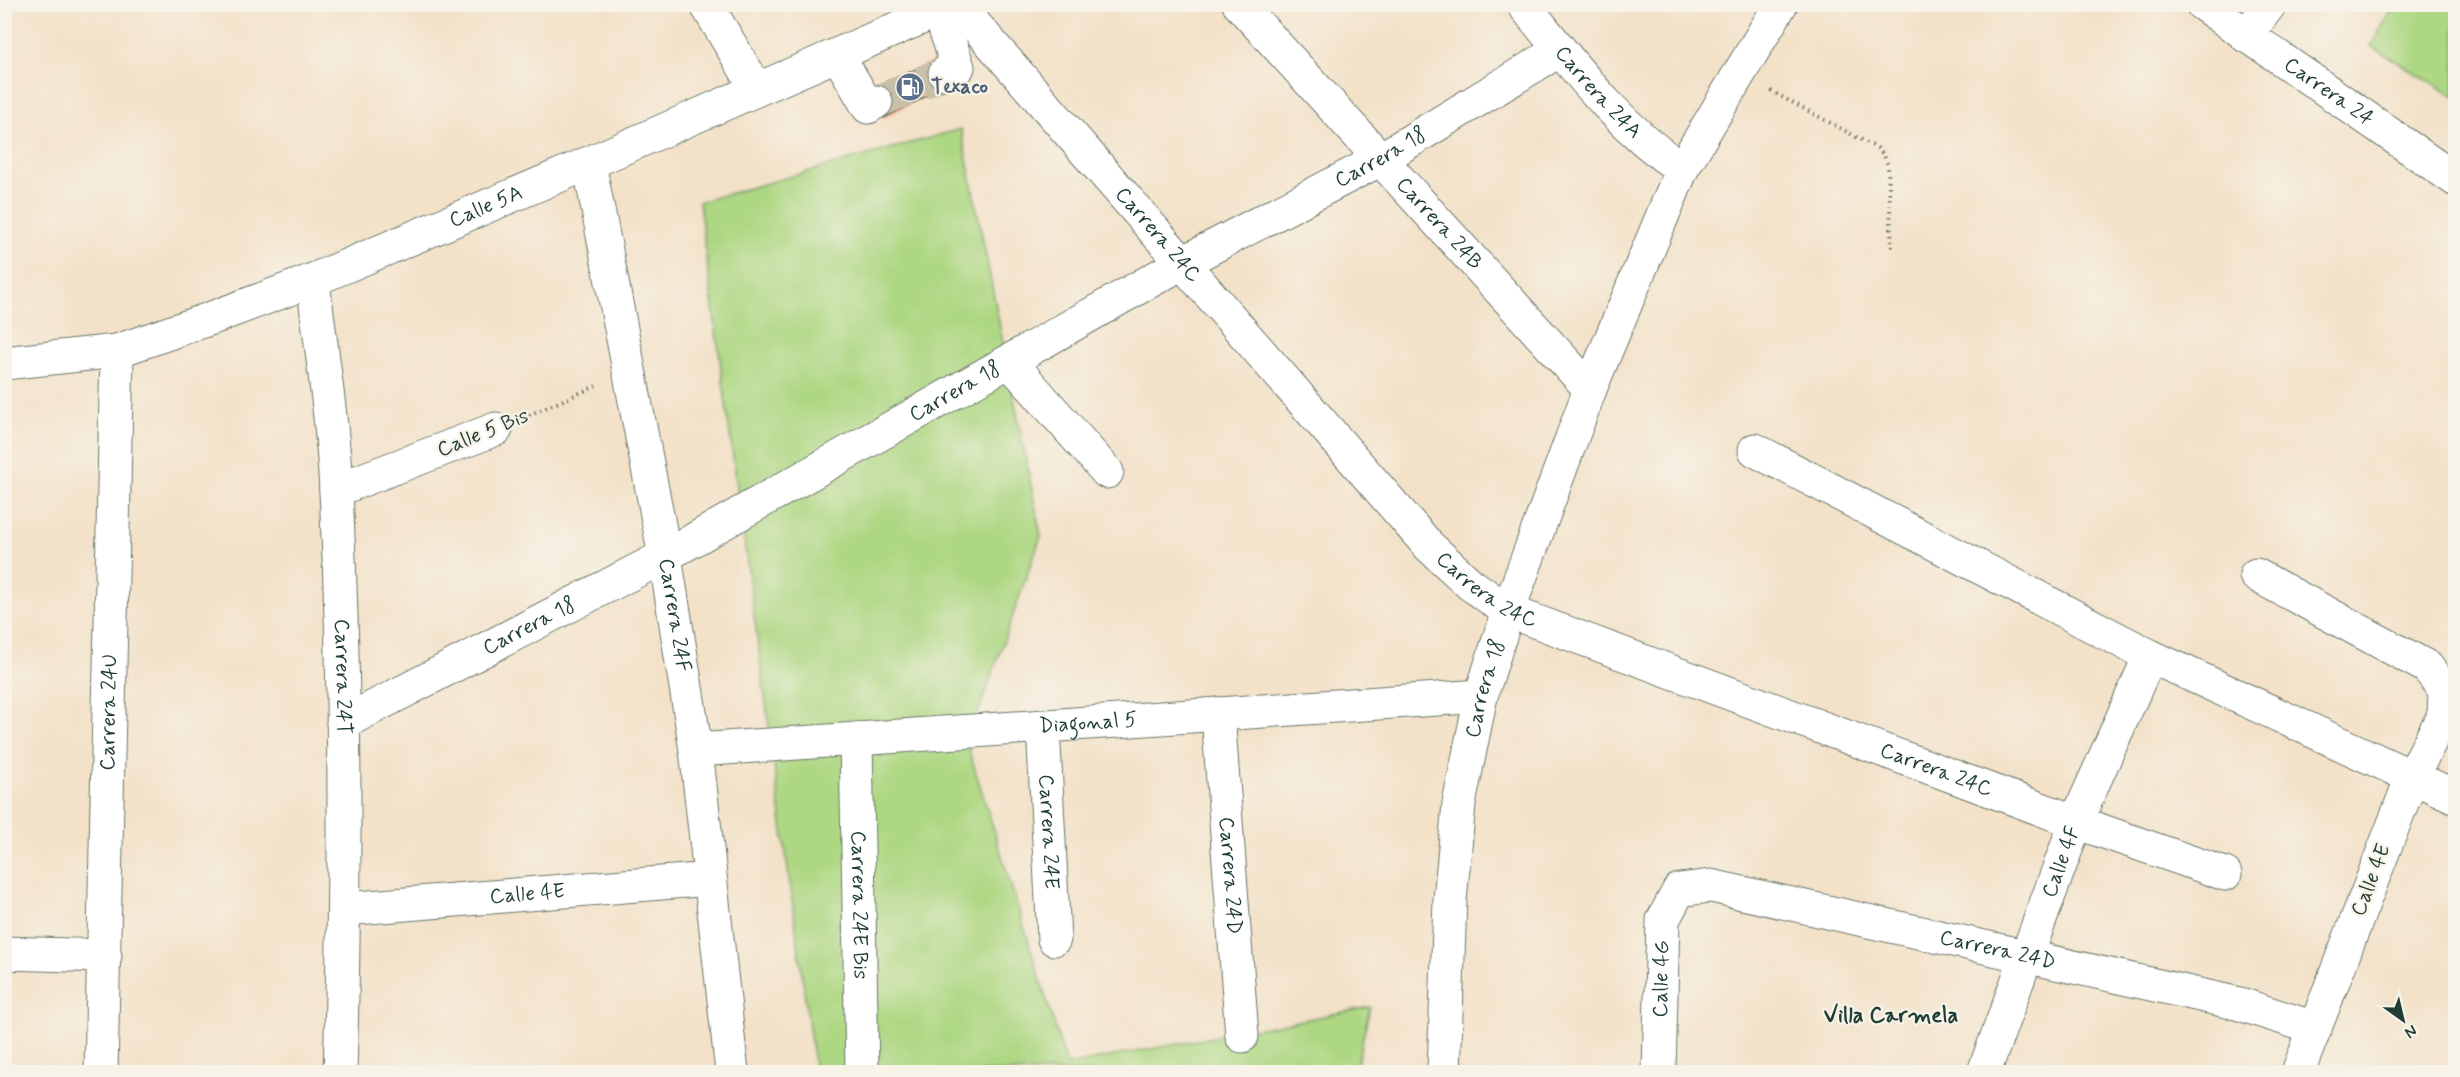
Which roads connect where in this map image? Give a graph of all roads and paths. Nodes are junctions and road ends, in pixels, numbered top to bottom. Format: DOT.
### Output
graph roads {
  1 [pos="706,4"];
  2 [pos="1239,4"];
  3 [pos="1523,4"];
  4 [pos="1781,4"];
  5 [pos="2202,4"];
  6 [pos="2270,4"];
  7 [pos="950,7"];
  8 [pos="2246,36"];
  9 [pos="1560,50"];
  10 [pos="838,55"];
  11 [pos="945,73"];
  12 [pos="1739,73"];
  13 [pos="758,89"];
  14 [pos="876,102"];
  15 [pos="1379,160"];
  16 [pos="589,163"];
  17 [pos="1682,169"];
  18 [pos="2456,180"];
  19 [pos="1892,249"];
  20 [pos="1182,263"];
  21 [pos="313,280"];
  22 [pos="117,351"];
  23 [pos="1010,362"];
  24 [pos="4,363"];
  25 [pos="627,373"];
  26 [pos="1590,389"];
  27 [pos="496,429"];
  28 [pos="1755,450"];
  29 [pos="1107,472"];
  30 [pos="336,490"];
  31 [pos="665,556"];
  32 [pos="2256,575"];
  33 [pos="1508,611"];
  34 [pos="2150,656"];
  35 [pos="1481,696"];
  36 [pos="1218,714"];
  37 [pos="343,723"];
  38 [pos="1043,726"];
  39 [pos="856,739"];
  40 [pos="696,750"];
  41 [pos="2412,777"];
  42 [pos="2456,797"];
  43 [pos="2076,822"];
  44 [pos="2224,874"];
  45 [pos="710,879"];
  46 [pos="1679,890"];
  47 [pos="345,909"];
  48 [pos="1054,939"];
  49 [pos="4,953"];
  50 [pos="105,956"];
  51 [pos="2026,956"];
  52 [pos="2314,1028"];
  53 [pos="1242,1036"];
  54 [pos="101,1072"];
  55 [pos="340,1072"];
  56 [pos="732,1072"];
  57 [pos="862,1072"];
  58 [pos="1444,1072"];
  59 [pos="1659,1072"];
  60 [pos="1984,1072"];
  61 [pos="2298,1072"];
  1 -- 13 [label="street"];
  2 -- 15 [label="street, Carrera 24B"];
  3 -- 9 [label="street, Carrera 24A"];
  4 -- 12 [label="street, Carrera 18"];
  5 -- 8 [label="street, Carrera 24"];
  6 -- 8 [label="street"];
  7 -- 10 [label="street, Calle 5A"];
  7 -- 11 [label="street"];
  7 -- 20 [label="street, Carrera 24C"];
  8 -- 18 [label="street, Carrera 24"];
  9 -- 15 [label="street, Carrera 18"];
  9 -- 17 [label="street, Carrera 24A"];
  10 -- 13 [label="street, Calle 5A"];
  10 -- 14 [label="street"];
  12 -- 17 [label="street, Carrera 18"];
  12 -- 19 [label="path"];
  13 -- 16 [label="street, Calle 5A"];
  15 -- 20 [label="street, Carrera 18"];
  15 -- 26 [label="street, Carrera 24B"];
  16 -- 21 [label="street, Calle 5A"];
  16 -- 25 [label="street, Carrera 24F"];
  17 -- 26 [label="street, Carrera 18"];
  20 -- 23 [label="street, Carrera 18"];
  20 -- 33 [label="street, Carrera 24C"];
  21 -- 22 [label="street, Calle 5A"];
  21 -- 30 [label="street, Carrera 24T"];
  22 -- 24 [label="street, Calle 5A"];
  22 -- 50 [label="street, Carrera 24U"];
  23 -- 29 [label="street"];
  23 -- 31 [label="street, Carrera 18"];
  25 -- 27 [label="path, Calle 5 Bis"];
  25 -- 31 [label="street, Carrera 24F"];
  26 -- 33 [label="street, Carrera 18"];
  27 -- 30 [label="street, Calle 5 Bis"];
  28 -- 34 [label="street"];
  30 -- 37 [label="street, Carrera 24T"];
  31 -- 37 [label="street, Carrera 18"];
  31 -- 40 [label="street, Carrera 24F"];
  32 -- 41 [label="street, Calle 4E"];
  33 -- 35 [label="street, Carrera 18"];
  33 -- 43 [label="street, Carrera 24C"];
  34 -- 41 [label="street"];
  34 -- 43 [label="street, Calle 4F"];
  35 -- 36 [label="street, Diagonal 5"];
  35 -- 58 [label="street, Carrera 18"];
  36 -- 38 [label="street, Diagonal 5"];
  36 -- 53 [label="street, Carrera 24D"];
  37 -- 47 [label="street, Carrera 24T"];
  38 -- 39 [label="street, Diagonal 5"];
  38 -- 48 [label="street, Carrera 24E"];
  39 -- 40 [label="street, Diagonal 5"];
  39 -- 57 [label="street, Carrera 24E Bis"];
  40 -- 45 [label="street, Carrera 24F"];
  41 -- 42 [label="street"];
  41 -- 52 [label="street, Calle 4E"];
  43 -- 44 [label="street, Carrera 24C"];
  43 -- 51 [label="street, Calle 4F"];
  45 -- 47 [label="street, Calle 4E"];
  45 -- 56 [label="street, Carrera 24F"];
  46 -- 51 [label="street, Carrera 24D"];
  46 -- 59 [label="street, Calle 4G"];
  47 -- 55 [label="street, Carrera 24T"];
  49 -- 50 [label="street"];
  50 -- 54 [label="street, Carrera 24U"];
  51 -- 52 [label="street, Carrera 24D"];
  51 -- 60 [label="street, Calle 4F"];
  52 -- 61 [label="street, Calle 4E"];
}
